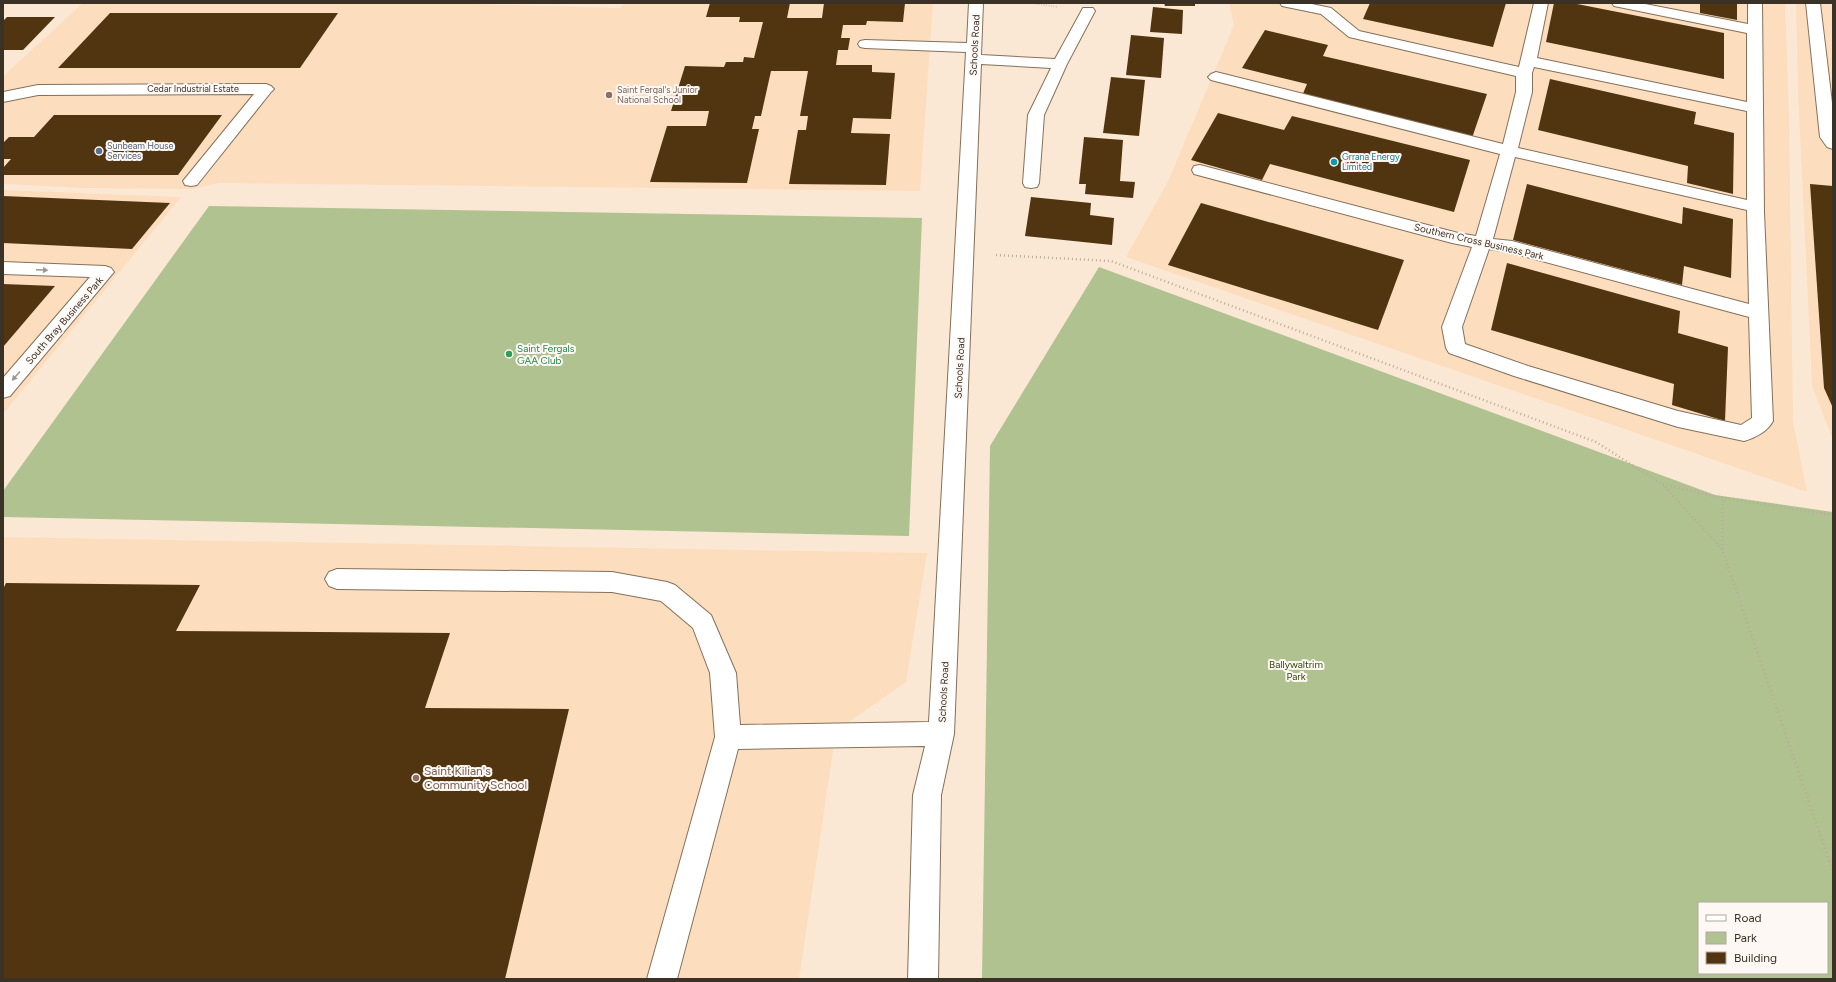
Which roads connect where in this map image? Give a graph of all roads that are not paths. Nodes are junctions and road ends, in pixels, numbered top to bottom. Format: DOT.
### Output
graph roads {
  1 [pos="976,3"];
  2 [pos="1287,3"];
  3 [pos="1541,3"];
  4 [pos="1619,3"];
  5 [pos="1755,3"];
  6 [pos="1813,3"];
  7 [pos="1088,11"];
  8 [pos="1755,30"];
  9 [pos="865,44"];
  10 [pos="1818,48"];
  11 [pos="974,53"];
  12 [pos="1833,57"];
  13 [pos="1060,64"];
  14 [pos="1527,67"];
  15 [pos="1216,77"];
  16 [pos="3,97"];
  17 [pos="1754,108"];
  18 [pos="1833,144"];
  19 [pos="1509,151"];
  20 [pos="1200,170"];
  21 [pos="191,181"];
  22 [pos="1031,183"];
  23 [pos="1756,207"];
  24 [pos="1483,242"];
  25 [pos="3,268"];
  26 [pos="1757,313"];
  27 [pos="3,392"];
  28 [pos="337,579"];
  29 [pos="941,734"];
  30 [pos="728,738"];
  31 [pos="662,979"];
  32 [pos="923,979"];
  1 -- 11 [label="street, Schools Road"];
  2 -- 14 [label="street"];
  3 -- 14 [label="street"];
  4 -- 8 [label="street"];
  5 -- 8 [label="street"];
  6 -- 10 [label="street"];
  7 -- 13 [label="street"];
  8 -- 17 [label="street"];
  9 -- 11 [label="street"];
  10 -- 12 [label="street"];
  10 -- 18 [label="street"];
  11 -- 13 [label="street"];
  11 -- 29 [label="street, Schools Road"];
  13 -- 22 [label="street"];
  14 -- 17 [label="street"];
  14 -- 19 [label="street"];
  15 -- 19 [label="street"];
  16 -- 21 [label="street, Cedar Industrial Estate"];
  17 -- 23 [label="street"];
  19 -- 23 [label="street"];
  19 -- 24 [label="street"];
  20 -- 24 [label="street, Southern Cross Business Park"];
  23 -- 26 [label="street"];
  24 -- 26 [label="street, Southern Cross Business Park"];
  24 -- 26 [label="street"];
  25 -- 27 [label="street, South Bray Business Park, one-way"];
  28 -- 30 [label="street"];
  29 -- 30 [label="street"];
  29 -- 32 [label="street, Schools Road"];
  30 -- 31 [label="street"];
}
